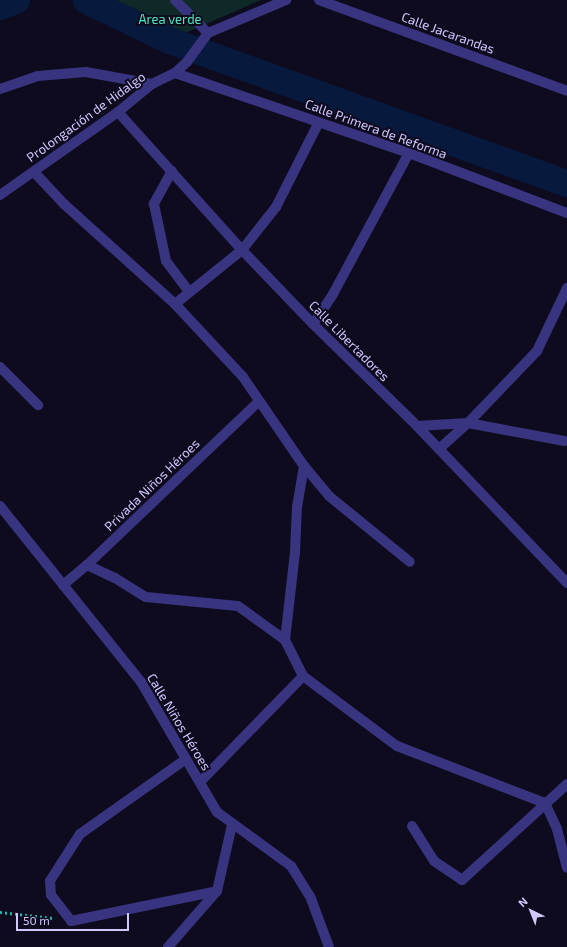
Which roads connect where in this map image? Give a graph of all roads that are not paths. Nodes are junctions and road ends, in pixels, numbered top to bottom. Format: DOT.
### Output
graph roads {
  1 [pos="175,0"];
  2 [pos="286,0"];
  3 [pos="319,0"];
  4 [pos="208,33"];
  5 [pos="175,72"];
  6 [pos="152,84"];
  7 [pos="0,89"];
  8 [pos="567,91"];
  9 [pos="118,112"];
  10 [pos="319,122"];
  11 [pos="409,153"];
  12 [pos="172,171"];
  13 [pos="34,172"];
  14 [pos="0,195"];
  15 [pos="567,213"];
  16 [pos="242,250"];
  17 [pos="567,288"];
  18 [pos="189,292"];
  19 [pos="175,304"];
  20 [pos="313,324"];
  21 [pos="0,367"];
  22 [pos="258,402"];
  23 [pos="38,405"];
  24 [pos="468,423"];
  25 [pos="417,426"];
  26 [pos="564,441"];
  27 [pos="439,449"];
  28 [pos="304,466"];
  29 [pos="0,506"];
  30 [pos="410,562"];
  31 [pos="87,565"];
  32 [pos="567,583"];
  33 [pos="62,585"];
  34 [pos="285,640"];
  35 [pos="303,676"];
  36 [pos="186,759"];
  37 [pos="200,782"];
  38 [pos="567,784"];
  39 [pos="545,803"];
  40 [pos="232,825"];
  41 [pos="412,826"];
  42 [pos="567,868"];
  43 [pos="217,891"];
  44 [pos="168,947"];
  45 [pos="329,947"];
  1 -- 4 [label="street"];
  2 -- 4 [label="street"];
  3 -- 8 [label="street, Calle Jacarandas"];
  4 -- 5 [label="street, Prolongación de Hidalgo"];
  5 -- 6 [label="street, Prolongación de Hidalgo"];
  5 -- 10 [label="street, Calle Primera de Reforma"];
  6 -- 7 [label="street"];
  6 -- 9 [label="street, Prolongación de Hidalgo"];
  9 -- 12 [label="street, Calle Libertadores"];
  9 -- 13 [label="street, Prolongación de Hidalgo"];
  10 -- 11 [label="street, Calle Primera de Reforma"];
  10 -- 16 [label="street"];
  11 -- 15 [label="street, Calle Primera de Reforma"];
  11 -- 20 [label="street"];
  12 -- 16 [label="street, Calle Libertadores"];
  12 -- 18 [label="street"];
  13 -- 14 [label="street, Prolongación de Hidalgo"];
  13 -- 19 [label="street"];
  16 -- 18 [label="street"];
  16 -- 20 [label="street, Calle Libertadores"];
  17 -- 24 [label="street"];
  18 -- 19 [label="street"];
  19 -- 22 [label="street"];
  20 -- 25 [label="street, Calle Libertadores"];
  21 -- 23 [label="street"];
  22 -- 28 [label="street"];
  22 -- 31 [label="street, Privada Niños Héroes"];
  24 -- 25 [label="street"];
  24 -- 26 [label="street"];
  24 -- 27 [label="street"];
  25 -- 27 [label="street, Calle Libertadores"];
  27 -- 32 [label="street, Calle Libertadores"];
  28 -- 30 [label="street"];
  28 -- 34 [label="street"];
  29 -- 33 [label="street, Calle Niños Héroes"];
  31 -- 33 [label="street, Privada Niños Héroes"];
  31 -- 34 [label="street"];
  33 -- 36 [label="street, Calle Niños Héroes"];
  34 -- 35 [label="street"];
  35 -- 37 [label="street"];
  35 -- 39 [label="street"];
  36 -- 37 [label="street, Calle Niños Héroes"];
  36 -- 43 [label="street"];
  37 -- 40 [label="street, Calle Niños Héroes"];
  38 -- 39 [label="street"];
  39 -- 41 [label="street"];
  39 -- 42 [label="street"];
  40 -- 43 [label="street"];
  40 -- 45 [label="street, Calle Niños Héroes"];
  43 -- 44 [label="street"];
}
